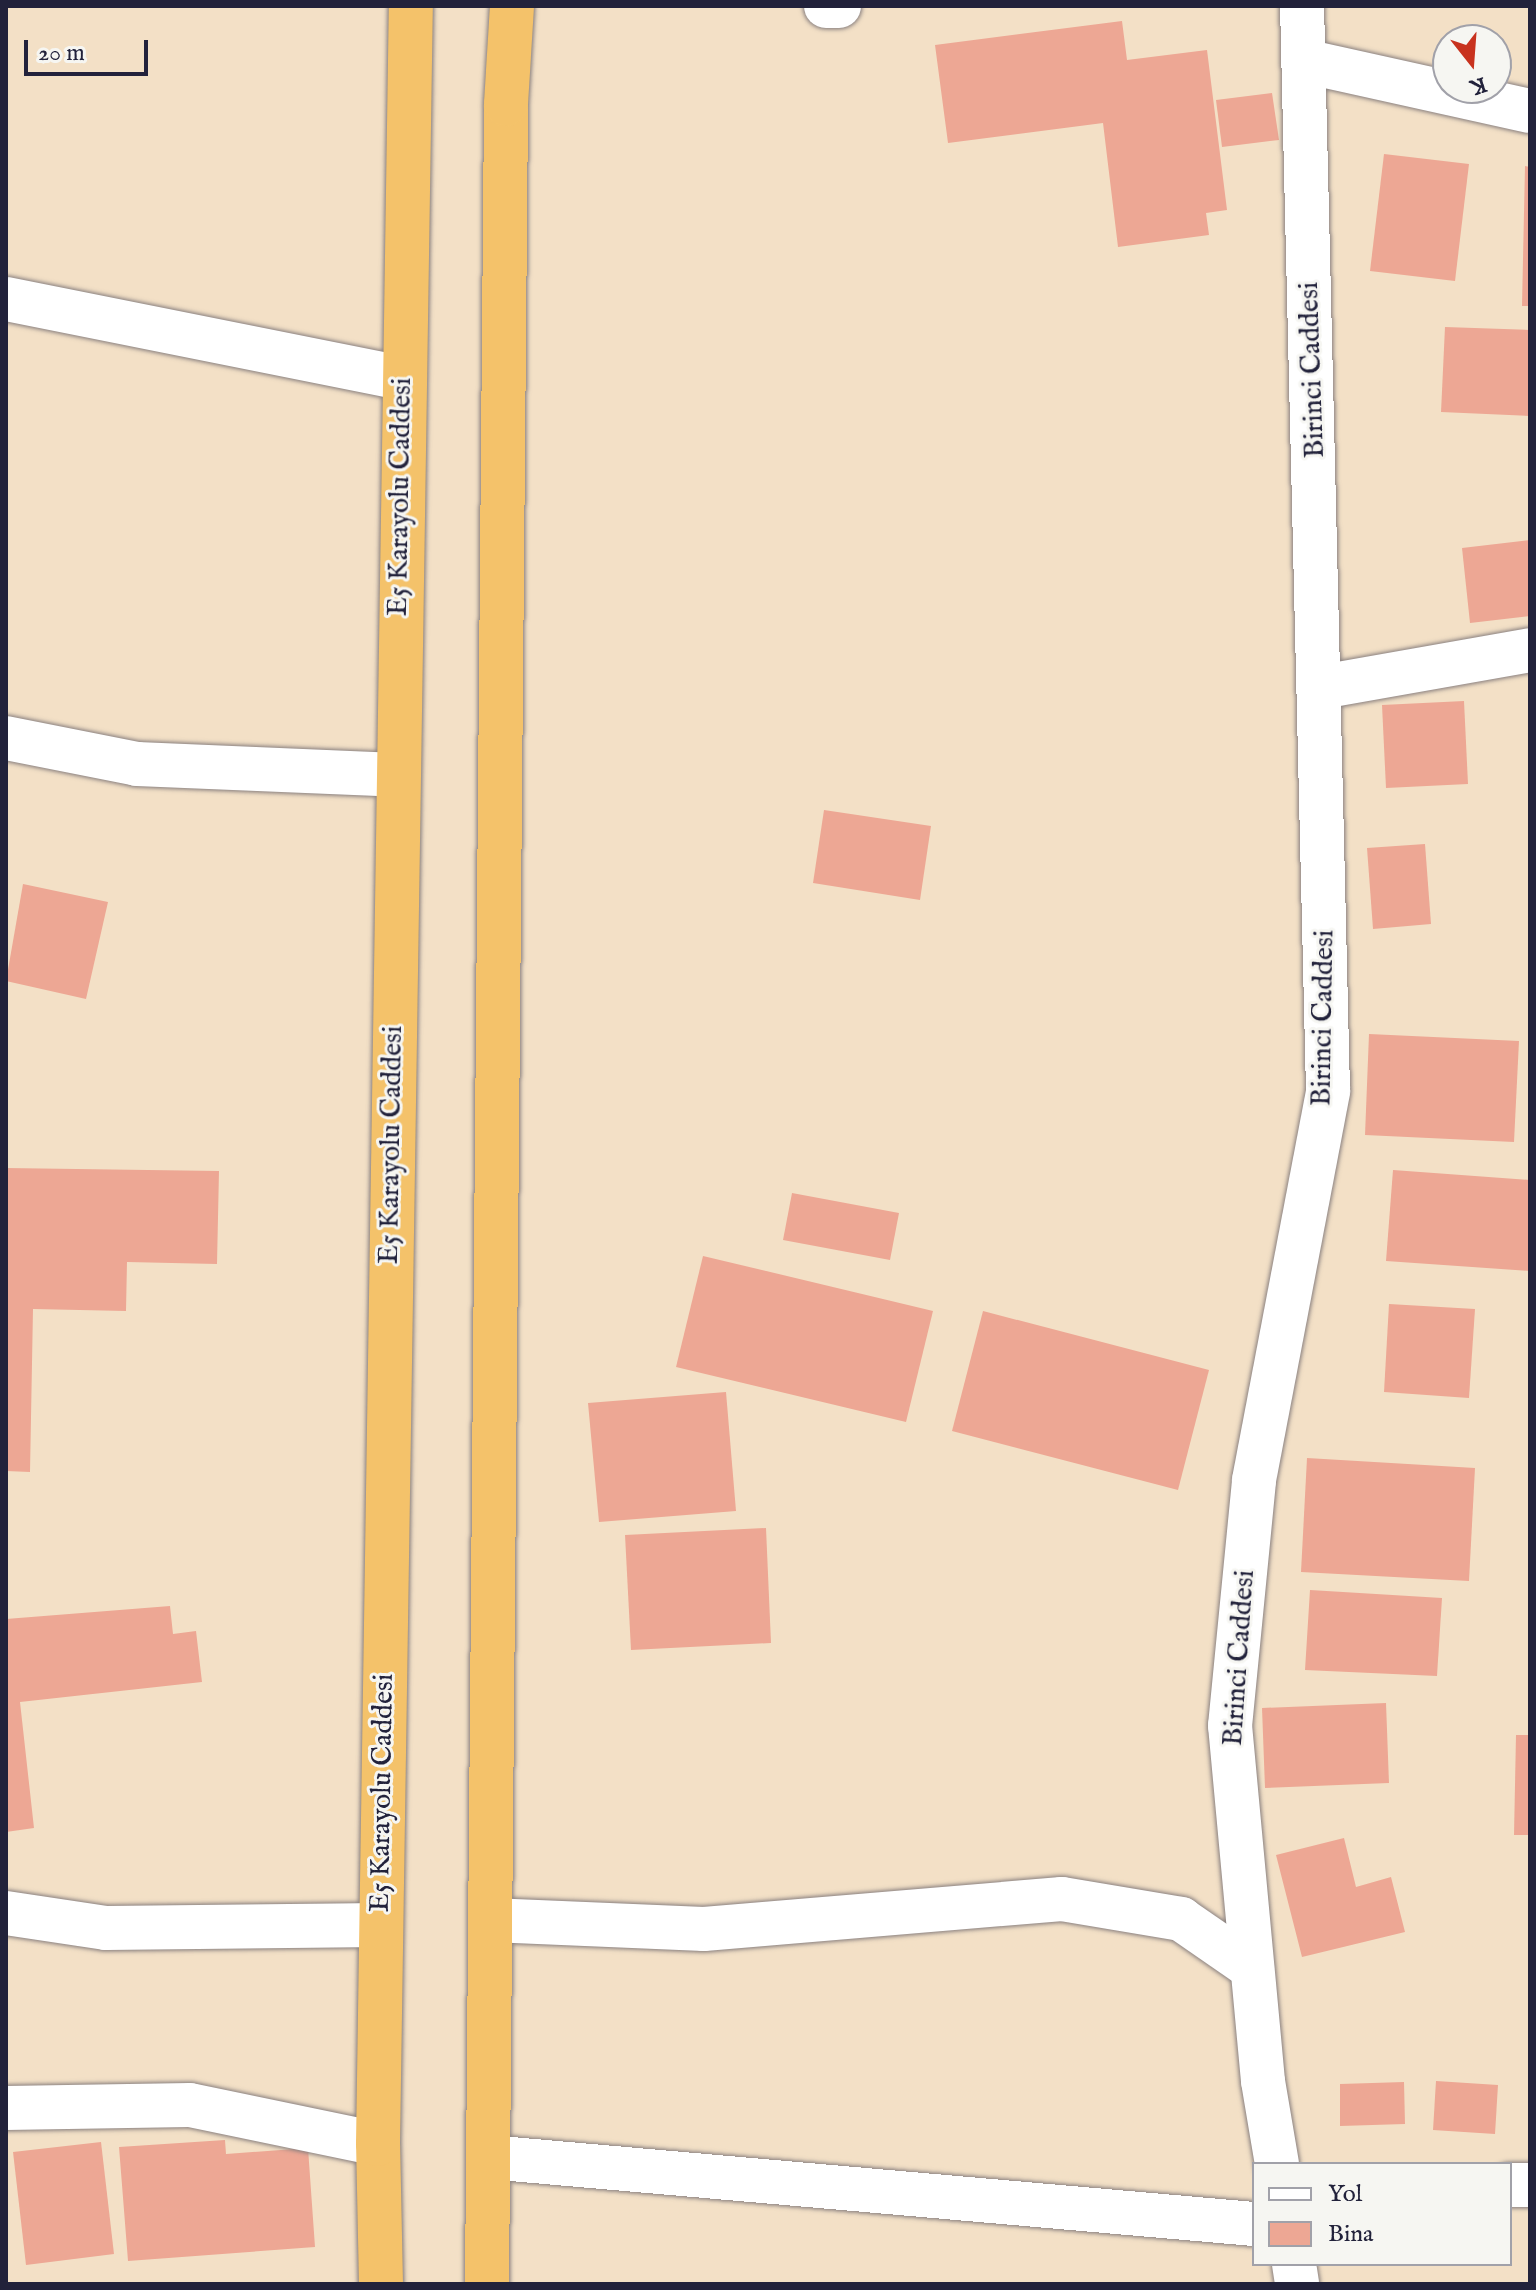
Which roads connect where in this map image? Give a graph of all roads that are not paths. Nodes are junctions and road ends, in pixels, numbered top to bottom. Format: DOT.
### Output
graph roads {
  1 [pos="411,6"];
  2 [pos="512,6"];
  3 [pos="826,6"];
  4 [pos="839,6"];
  5 [pos="1302,6"];
  6 [pos="1304,61"];
  7 [pos="1530,111"];
  8 [pos="6,299"];
  9 [pos="403,378"];
  10 [pos="1530,650"];
  11 [pos="1321,687"];
  12 [pos="6,738"];
  13 [pos="397,775"];
  14 [pos="6,1913"];
  15 [pos="490,1920"];
  16 [pos="381,1925"];
  17 [pos="1252,1968"];
  18 [pos="6,2108"];
  19 [pos="378,2144"];
  20 [pos="488,2157"];
  21 [pos="1277,2162"];
  22 [pos="1252,2224"];
  23 [pos="381,2284"];
  24 [pos="487,2284"];
  1 -- 9 [label="highway, E5 Karayolu Caddesi"];
  2 -- 15 [label="highway"];
  3 -- 4 [label="street"];
  5 -- 6 [label="street, Birinci Caddesi"];
  6 -- 7 [label="street"];
  6 -- 11 [label="street, Birinci Caddesi"];
  8 -- 9 [label="street"];
  9 -- 13 [label="highway, E5 Karayolu Caddesi"];
  10 -- 11 [label="street"];
  11 -- 17 [label="street, Birinci Caddesi"];
  12 -- 13 [label="street"];
  13 -- 16 [label="highway, E5 Karayolu Caddesi"];
  14 -- 16 [label="street"];
  15 -- 17 [label="street"];
  15 -- 20 [label="highway"];
  16 -- 19 [label="highway, E5 Karayolu Caddesi"];
  17 -- 21 [label="street, Birinci Caddesi"];
  18 -- 19 [label="street"];
  19 -- 23 [label="highway, E5 Karayolu Caddesi"];
  20 -- 22 [label="street"];
  20 -- 24 [label="highway"];
}
